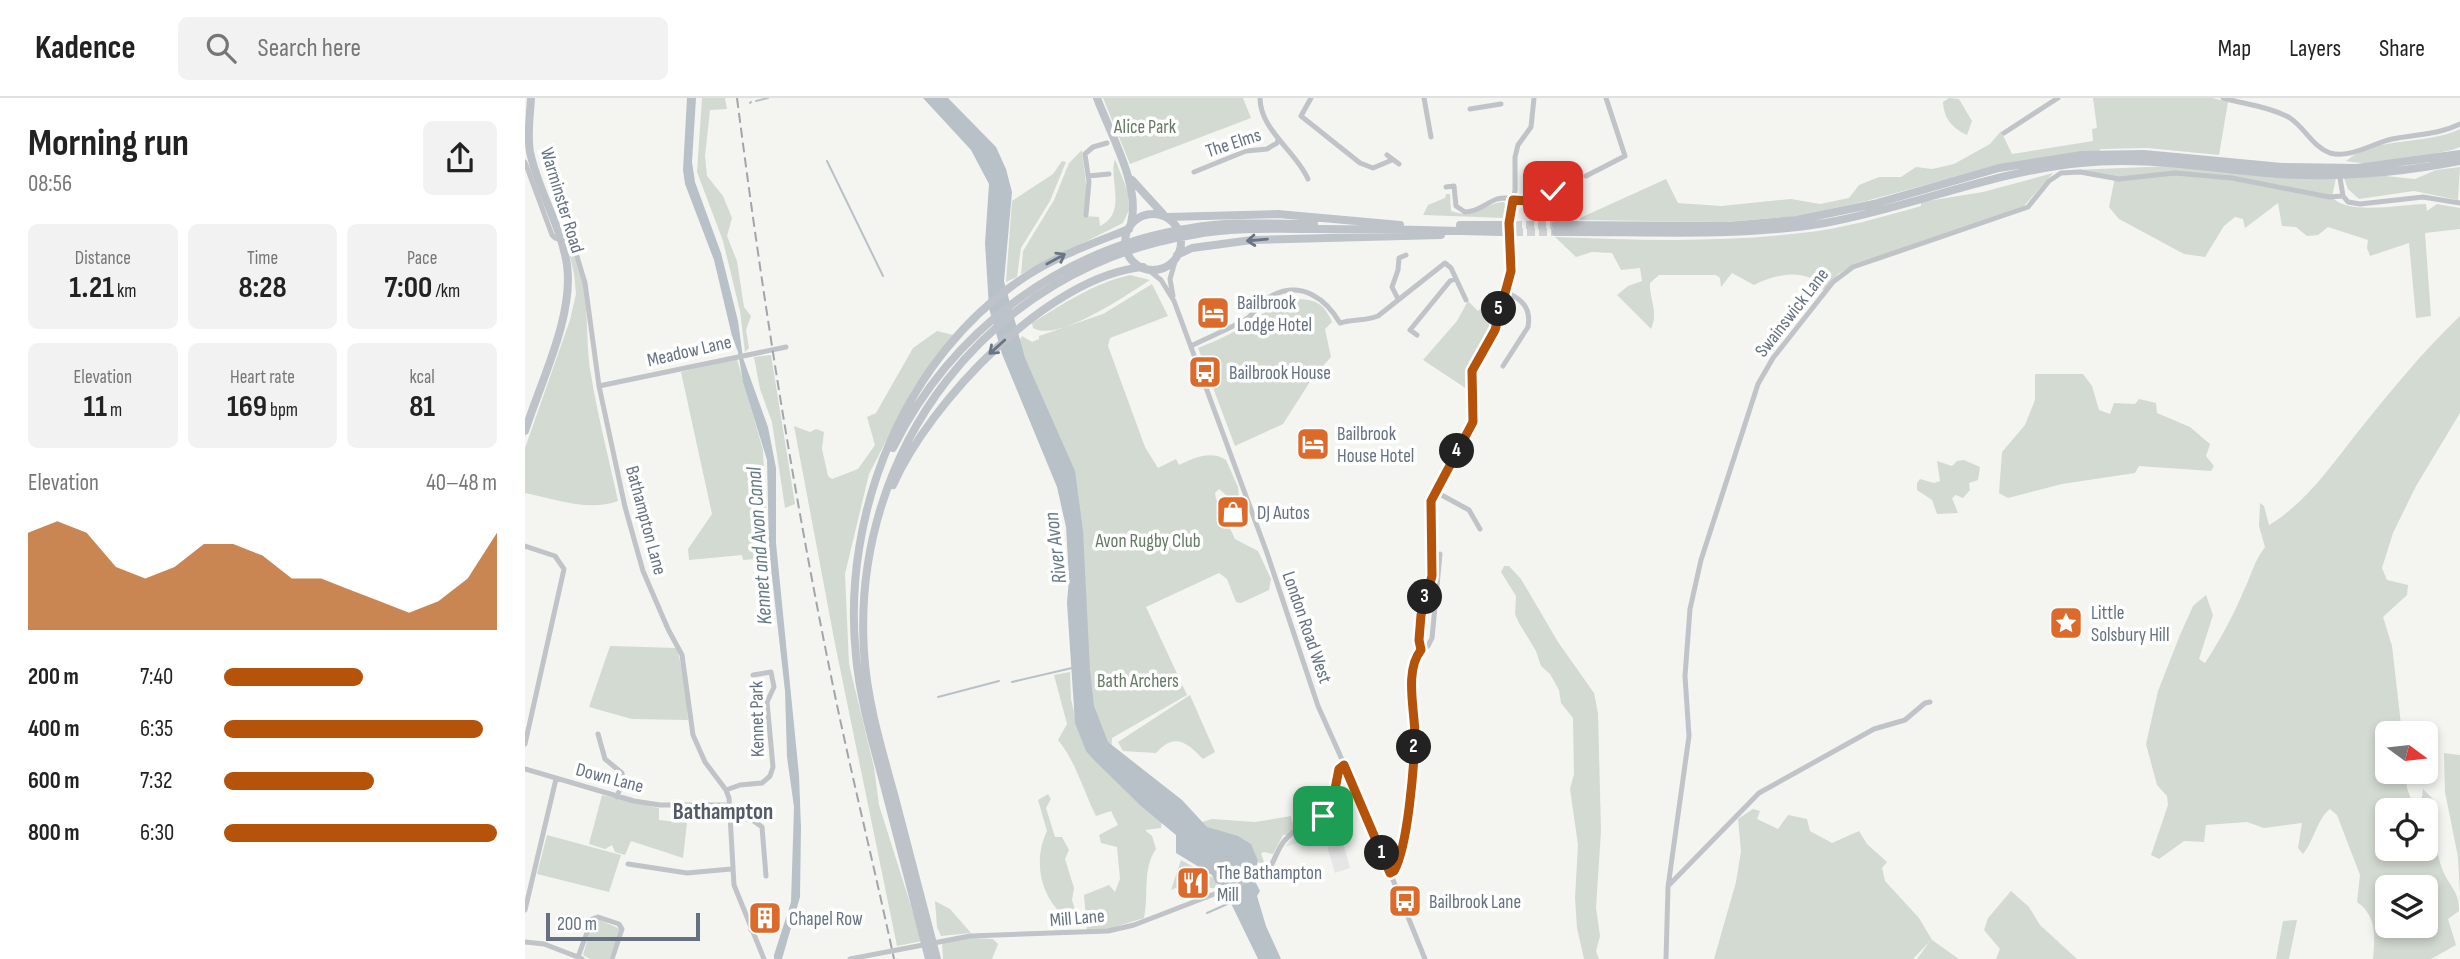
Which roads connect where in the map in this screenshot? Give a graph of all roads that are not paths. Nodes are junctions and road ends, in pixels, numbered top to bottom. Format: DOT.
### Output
graph roads {
  1 [pos="531,98"];
  2 [pos="1097,98"];
  3 [pos="1260,98"];
  4 [pos="1311,98"];
  5 [pos="1424,98"];
  6 [pos="1534,98"];
  7 [pos="1606,98"];
  8 [pos="2058,98"];
  9 [pos="2223,98"];
  10 [pos="1501,104"];
  11 [pos="1470,108"];
  12 [pos="530,120"];
  13 [pos="2460,124"];
  14 [pos="525,130"];
  15 [pos="2004,133"];
  16 [pos="1431,137"];
  17 [pos="1278,139"];
  18 [pos="1111,142"];
  19 [pos="2341,154"];
  20 [pos="1387,155"];
  21 [pos="1392,160"];
  22 [pos="2460,160"];
  23 [pos="525,162"];
  24 [pos="2341,163"];
  25 [pos="1399,164"];
  26 [pos="1194,172"];
  27 [pos="1109,174"];
  28 [pos="1128,175"];
  29 [pos="1088,176"];
  30 [pos="1586,176"];
  31 [pos="2340,178"];
  32 [pos="1308,179"];
  33 [pos="1446,187"];
  34 [pos="2343,196"];
  35 [pos="1513,200"];
  36 [pos="2460,203"];
  37 [pos="1558,205"];
  38 [pos="1086,215"];
  39 [pos="1166,217"];
  40 [pos="1400,225"];
  41 [pos="1556,228"];
  42 [pos="1129,230"];
  43 [pos="1483,231"];
  44 [pos="561,238"];
  45 [pos="1178,253"];
  46 [pos="1391,253"];
  47 [pos="1406,256"];
  48 [pos="1399,258"];
  49 [pos="1145,268"];
  50 [pos="1455,279"];
  51 [pos="1038,290"];
  52 [pos="1504,295"];
  53 [pos="1398,299"];
  54 [pos="1466,300"];
  55 [pos="1174,301"];
  56 [pos="1417,335"];
  57 [pos="1191,346"];
  58 [pos="786,347"];
  59 [pos="1503,366"];
  60 [pos="599,386"];
  61 [pos="525,431"];
  62 [pos="1436,492"];
  63 [pos="867,519"];
  64 [pos="1480,529"];
  65 [pos="525,546"];
  66 [pos="1440,554"];
  67 [pos="865,593"];
  68 [pos="1421,650"];
  69 [pos="753,675"];
  70 [pos="1930,702"];
  71 [pos="598,733"];
  72 [pos="525,744"];
  73 [pos="1344,765"];
  74 [pos="525,769"];
  75 [pos="556,779"];
  76 [pos="726,790"];
  77 [pos="618,796"];
  78 [pos="730,805"];
  79 [pos="731,819"];
  80 [pos="628,864"];
  81 [pos="731,869"];
  82 [pos="1390,873"];
  83 [pos="766,876"];
  84 [pos="1668,887"];
  85 [pos="525,910"];
  86 [pos="766,925"];
  87 [pos="751,930"];
  88 [pos="525,942"];
  89 [pos="580,958"];
  90 [pos="612,959"];
  91 [pos="764,959"];
  92 [pos="851,959"];
  93 [pos="929,959"];
  94 [pos="937,959"];
  95 [pos="1425,959"];
  96 [pos="1666,959"];
  1 -- 12 [label="highway, Warminster Road"];
  2 -- 18 [label="highway"];
  3 -- 17 [label="street, The Elms"];
  4 -- 21 [label="street"];
  5 -- 16 [label="street"];
  6 -- 35 [label="street"];
  7 -- 30 [label="street"];
  8 -- 15 [label="street"];
  9 -- 19 [label="street"];
  10 -- 11 [label="street"];
  12 -- 14 [label="street"];
  12 -- 44 [label="highway, Warminster Road"];
  13 -- 19 [label="street"];
  17 -- 26 [label="street, The Elms"];
  17 -- 32 [label="street, The Elms"];
  18 -- 28 [label="highway"];
  18 -- 29 [label="street"];
  19 -- 24 [label="street"];
  20 -- 21 [label="street"];
  21 -- 25 [label="street"];
  22 -- 41 [label="highway"];
  23 -- 44 [label="street, Bathampton Lane"];
  27 -- 29 [label="street"];
  28 -- 39 [label="highway"];
  28 -- 42 [label="highway"];
  29 -- 38 [label="street"];
  31 -- 34 [label="street"];
  33 -- 35 [label="street"];
  34 -- 36 [label="street"];
  34 -- 84 [label="street, Swainswick Lane"];
  35 -- 37 [label="street"];
  35 -- 52 [label="street"];
  39 -- 40 [label="highway"];
  39 -- 42 [label="highway"];
  39 -- 45 [label="highway"];
  40 -- 43 [label="highway"];
  40 -- 51 [label="highway"];
  42 -- 49 [label="highway"];
  63 -- 42 [label="highway, one-way"];
  43 -- 45 [label="highway, one-way"];
  43 -- 51 [label="highway"];
  44 -- 60 [label="street, Bathampton Lane"];
  44 -- 61 [label="highway, Warminster Road"];
  45 -- 49 [label="highway"];
  45 -- 55 [label="street, London Road West"];
  46 -- 48 [label="street"];
  47 -- 48 [label="street"];
  48 -- 53 [label="street"];
  49 -- 55 [label="street, London Road West"];
  49 -- 67 [label="highway, one-way"];
  50 -- 53 [label="street"];
  50 -- 54 [label="street"];
  50 -- 56 [label="street"];
  51 -- 63 [label="highway"];
  51 -- 67 [label="highway"];
  52 -- 59 [label="street"];
  52 -- 62 [label="street"];
  53 -- 57 [label="street"];
  55 -- 57 [label="street, London Road West"];
  57 -- 73 [label="street, London Road West"];
  58 -- 60 [label="street, Meadow Lane"];
  60 -- 76 [label="street, Bathampton Lane"];
  62 -- 64 [label="street"];
  62 -- 68 [label="street"];
  63 -- 93 [label="highway"];
  65 -- 72 [label="street"];
  66 -- 68 [label="street"];
  67 -- 94 [label="highway"];
  68 -- 82 [label="street"];
  69 -- 76 [label="street, Kennet Park"];
  70 -- 84 [label="street"];
  71 -- 77 [label="street"];
  73 -- 82 [label="street, London Road West"];
  73 -- 92 [label="street, Mill Lane"];
  74 -- 75 [label="street, Down Lane"];
  75 -- 77 [label="street, Down Lane"];
  75 -- 85 [label="street"];
  76 -- 78 [label="street, Bathampton Lane"];
  77 -- 78 [label="street, Down Lane"];
  78 -- 79 [label="street, Bathampton Lane"];
  79 -- 81 [label="street, Bathampton Lane"];
  79 -- 83 [label="street"];
  80 -- 81 [label="street"];
  81 -- 87 [label="street, Bathampton Lane"];
  82 -- 95 [label="street, London Road West"];
  84 -- 96 [label="street"];
  86 -- 87 [label="street"];
  87 -- 91 [label="street, Bathampton Lane"];
  88 -- 89 [label="street"];
  89 -- 90 [label="street"];
}
